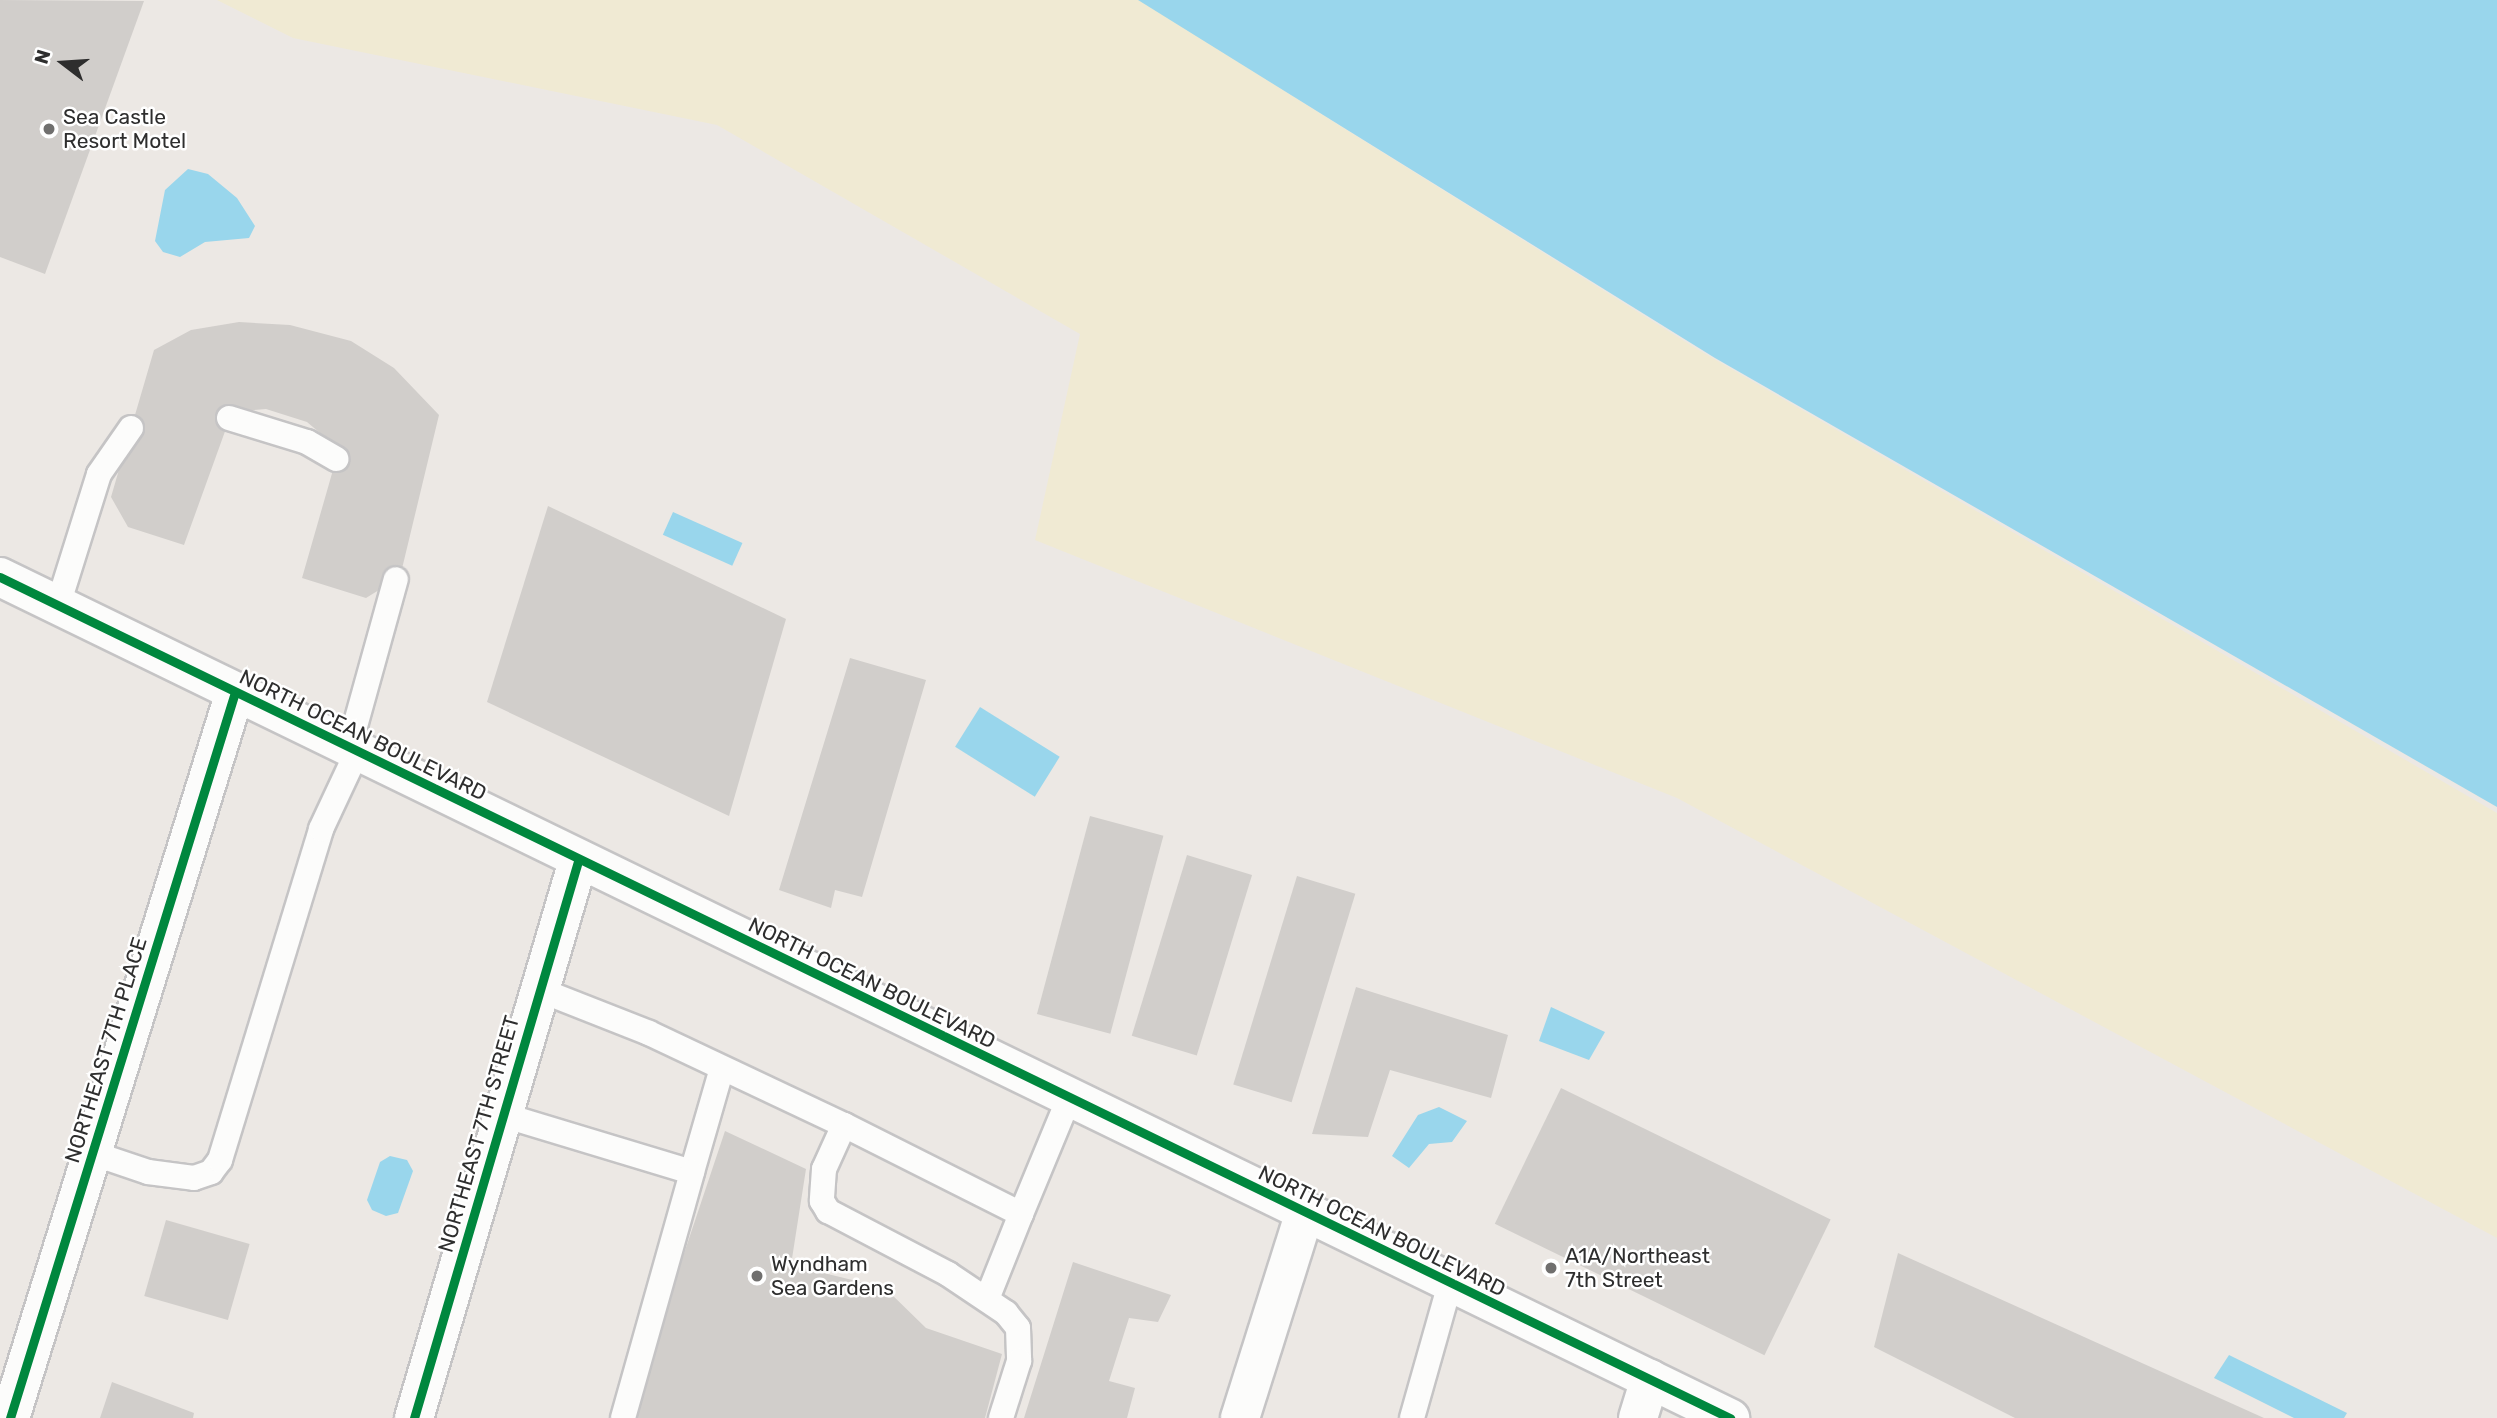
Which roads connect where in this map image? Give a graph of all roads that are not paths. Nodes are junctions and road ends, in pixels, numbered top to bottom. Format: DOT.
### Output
graph roads {
  1 [pos="229,418"];
  2 [pos="131,428"];
  3 [pos="337,459"];
  4 [pos="0,577"];
  5 [pos="396,579"];
  6 [pos="58,606"];
  7 [pos="235,692"];
  8 [pos="353,750"];
  9 [pos="578,861"];
  10 [pos="540,989"];
  11 [pos="722,1068"];
  12 [pos="1069,1098"];
  13 [pos="503,1115"];
  14 [pos="844,1125"];
  15 [pos="92,1153"];
  16 [pos="692,1172"];
  17 [pos="1305,1212"];
  18 [pos="1021,1214"];
  19 [pos="1450,1284"];
  20 [pos="987,1299"];
  21 [pos="1650,1379"];
  22 [pos="10,1418"];
  23 [pos="414,1418"];
  24 [pos="623,1418"];
  25 [pos="1001,1418"];
  26 [pos="1240,1418"];
  27 [pos="1412,1418"];
  28 [pos="1638,1418"];
  29 [pos="1730,1418"];
  1 -- 3 [label="lane"];
  2 -- 6 [label="lane"];
  4 -- 6 [label="main road, NORTH OCEAN BOULEVARD"];
  5 -- 8 [label="lane"];
  6 -- 7 [label="main road, NORTH OCEAN BOULEVARD"];
  7 -- 8 [label="main road, NORTH OCEAN BOULEVARD"];
  7 -- 15 [label="main road, NORTHEAST 7TH PLACE"];
  8 -- 9 [label="main road, NORTH OCEAN BOULEVARD"];
  8 -- 15 [label="lane"];
  9 -- 10 [label="main road, NORTHEAST 7TH STREET"];
  9 -- 12 [label="main road, NORTH OCEAN BOULEVARD"];
  10 -- 11 [label="lane"];
  10 -- 13 [label="main road, NORTHEAST 7TH STREET"];
  11 -- 14 [label="lane"];
  11 -- 16 [label="lane"];
  12 -- 17 [label="main road, NORTH OCEAN BOULEVARD"];
  12 -- 18 [label="lane"];
  13 -- 16 [label="lane"];
  13 -- 23 [label="main road, NORTHEAST 7TH STREET"];
  14 -- 18 [label="lane"];
  14 -- 20 [label="lane"];
  15 -- 22 [label="main road, NORTHEAST 7TH PLACE"];
  16 -- 24 [label="lane"];
  17 -- 19 [label="main road, NORTH OCEAN BOULEVARD"];
  17 -- 26 [label="main road"];
  18 -- 20 [label="lane"];
  19 -- 21 [label="main road, NORTH OCEAN BOULEVARD"];
  19 -- 27 [label="lane"];
  20 -- 25 [label="lane"];
  21 -- 28 [label="main road"];
  21 -- 29 [label="main road, NORTH OCEAN BOULEVARD"];
}
